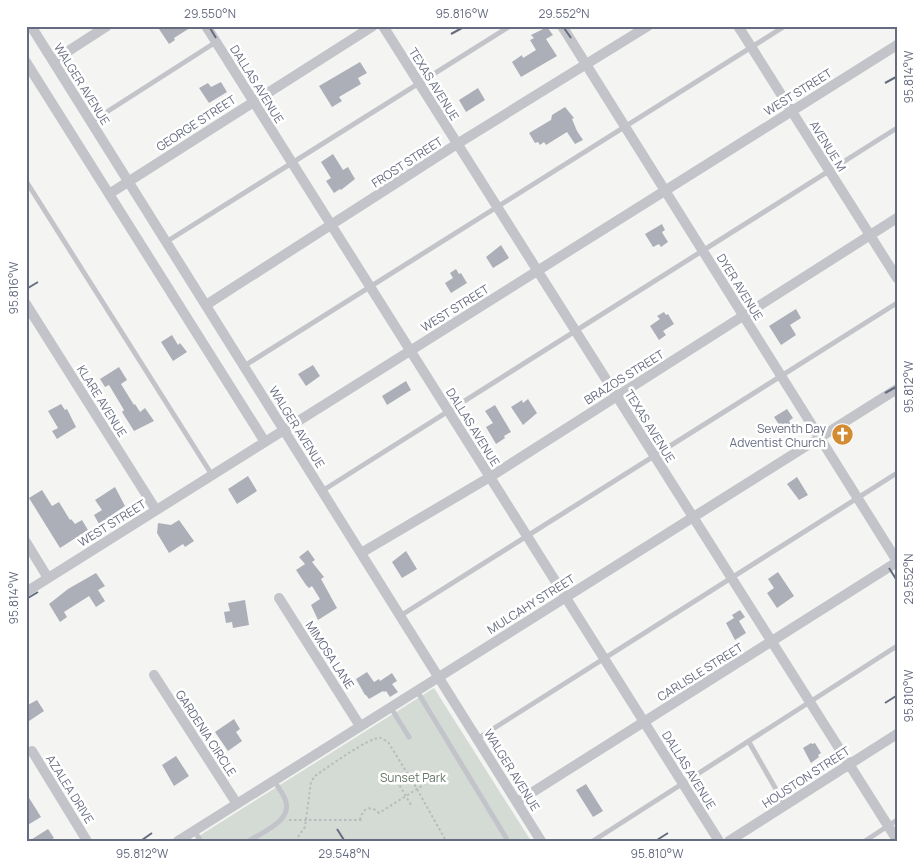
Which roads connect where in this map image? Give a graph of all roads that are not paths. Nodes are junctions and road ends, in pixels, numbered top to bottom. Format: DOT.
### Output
graph roads {
  1 [pos="32,26"];
  2 [pos="107,26"];
  3 [pos="206,26"];
  4 [pos="373,26"];
  5 [pos="383,26"];
  6 [pos="510,26"];
  7 [pos="562,26"];
  8 [pos="648,26"];
  9 [pos="738,26"];
  10 [pos="785,26"];
  11 [pos="216,42"];
  12 [pos="897,45"];
  13 [pos="751,48"];
  14 [pos="53,61"];
  15 [pos="26,62"];
  16 [pos="586,65"];
  17 [pos="419,83"];
  18 [pos="254,101"];
  19 [pos="791,111"];
  20 [pos="91,122"];
  21 [pos="625,127"];
  22 [pos="897,128"];
  23 [pos="457,144"];
  24 [pos="292,163"];
  25 [pos="829,171"];
  26 [pos="26,181"];
  27 [pos="128,182"];
  28 [pos="665,191"];
  29 [pos="109,194"];
  30 [pos="497,207"];
  31 [pos="897,218"];
  32 [pos="332,225"];
  33 [pos="870,235"];
  34 [pos="166,242"];
  35 [pos="702,251"];
  36 [pos="537,271"];
  37 [pos="897,278"];
  38 [pos="370,287"];
  39 [pos="897,302"];
  40 [pos="26,304"];
  41 [pos="206,305"];
  42 [pos="743,316"];
  43 [pos="576,331"];
  44 [pos="410,350"];
  45 [pos="244,366"];
  46 [pos="781,376"];
  47 [pos="897,389"];
  48 [pos="617,396"];
  49 [pos="448,411"];
  50 [pos="284,430"];
  51 [pos="819,438"];
  52 [pos="265,442"];
  53 [pos="654,456"];
  54 [pos="897,473"];
  55 [pos="212,475"];
  56 [pos="490,477"];
  57 [pos="322,491"];
  58 [pos="857,498"];
  59 [pos="156,510"];
  60 [pos="693,517"];
  61 [pos="527,537"];
  62 [pos="26,542"];
  63 [pos="361,553"];
  64 [pos="897,562"];
  65 [pos="48,578"];
  66 [pos="731,578"];
  67 [pos="26,592"];
  68 [pos="566,597"];
  69 [pos="278,598"];
  70 [pos="400,616"];
  71 [pos="772,641"];
  72 [pos="897,646"];
  73 [pos="604,658"];
  74 [pos="154,675"];
  75 [pos="439,677"];
  76 [pos="417,691"];
  77 [pos="810,702"];
  78 [pos="390,708"];
  79 [pos="644,722"];
  80 [pos="360,726"];
  81 [pos="897,734"];
  82 [pos="409,737"];
  83 [pos="478,739"];
  84 [pos="749,742"];
  85 [pos="32,751"];
  86 [pos="849,764"];
  87 [pos="274,780"];
  88 [pos="683,784"];
  89 [pos="517,802"];
  90 [pos="237,804"];
  91 [pos="785,805"];
  92 [pos="892,823"];
  93 [pos="194,831"];
  94 [pos="897,840"];
  95 [pos="87,841"];
  96 [pos="178,841"];
  97 [pos="201,841"];
  98 [pos="249,841"];
  99 [pos="508,841"];
  100 [pos="541,841"];
  101 [pos="593,841"];
  102 [pos="719,841"];
  103 [pos="729,841"];
  104 [pos="865,841"];
  1 -- 14 [label="street, WALGER AVENUE"];
  2 -- 14 [label="street"];
  3 -- 11 [label="street, DALLAS AVENUE"];
  4 -- 18 [label="street, GEORGE STREET"];
  5 -- 17 [label="street, TEXAS AVENUE"];
  6 -- 17 [label="lane"];
  7 -- 16 [label="street, DYER AVENUE"];
  8 -- 16 [label="street, FROST STREET"];
  9 -- 13 [label="street, AVENUE M"];
  10 -- 13 [label="lane"];
  11 -- 18 [label="street, DALLAS AVENUE"];
  11 -- 20 [label="lane"];
  12 -- 19 [label="street, WEST STREET"];
  13 -- 19 [label="street, AVENUE M"];
  13 -- 21 [label="lane"];
  14 -- 20 [label="street, WALGER AVENUE"];
  15 -- 29 [label="street"];
  16 -- 21 [label="street, DYER AVENUE"];
  16 -- 23 [label="street, FROST STREET"];
  17 -- 23 [label="street, TEXAS AVENUE"];
  17 -- 24 [label="lane"];
  18 -- 24 [label="street, DALLAS AVENUE"];
  18 -- 27 [label="street, GEORGE STREET"];
  19 -- 25 [label="street, AVENUE M"];
  19 -- 28 [label="street, WEST STREET"];
  20 -- 27 [label="street, WALGER AVENUE"];
  21 -- 28 [label="street, DYER AVENUE"];
  21 -- 30 [label="lane"];
  22 -- 25 [label="lane"];
  23 -- 30 [label="street, TEXAS AVENUE"];
  23 -- 32 [label="street, FROST STREET"];
  24 -- 32 [label="street, DALLAS AVENUE"];
  24 -- 34 [label="lane"];
  25 -- 33 [label="street, AVENUE M"];
  25 -- 35 [label="lane"];
  26 -- 55 [label="lane"];
  27 -- 29 [label="street, GEORGE STREET"];
  27 -- 34 [label="street, WALGER AVENUE"];
  28 -- 35 [label="street, DYER AVENUE"];
  28 -- 36 [label="street, WEST STREET"];
  29 -- 52 [label="street"];
  30 -- 36 [label="street, TEXAS AVENUE"];
  30 -- 38 [label="lane"];
  31 -- 33 [label="street, BRAZOS STREET"];
  32 -- 38 [label="street, DALLAS AVENUE"];
  32 -- 41 [label="street, FROST STREET"];
  33 -- 37 [label="street, AVENUE M"];
  33 -- 42 [label="street, BRAZOS STREET"];
  34 -- 41 [label="street, WALGER AVENUE"];
  35 -- 42 [label="street, DYER AVENUE"];
  35 -- 43 [label="lane"];
  36 -- 43 [label="street, TEXAS AVENUE"];
  36 -- 44 [label="street, WEST STREET"];
  38 -- 44 [label="street, DALLAS AVENUE"];
  38 -- 45 [label="lane"];
  39 -- 46 [label="lane"];
  40 -- 59 [label="street, KLARE AVENUE"];
  41 -- 45 [label="street, WALGER AVENUE"];
  42 -- 46 [label="street, DYER AVENUE"];
  42 -- 48 [label="street, BRAZOS STREET"];
  43 -- 48 [label="street, TEXAS AVENUE"];
  43 -- 49 [label="lane"];
  44 -- 49 [label="street, DALLAS AVENUE"];
  44 -- 50 [label="street, WEST STREET"];
  45 -- 50 [label="street, WALGER AVENUE"];
  46 -- 51 [label="street, DYER AVENUE"];
  46 -- 53 [label="lane"];
  47 -- 51 [label="street, MULCAHY STREET"];
  48 -- 53 [label="street, TEXAS AVENUE"];
  48 -- 56 [label="street, BRAZOS STREET"];
  49 -- 56 [label="street, DALLAS AVENUE"];
  49 -- 57 [label="lane"];
  50 -- 52 [label="street, WEST STREET"];
  50 -- 57 [label="street, WALGER AVENUE"];
  51 -- 58 [label="street, DYER AVENUE"];
  51 -- 60 [label="street, MULCAHY STREET"];
  52 -- 55 [label="street, WEST STREET"];
  53 -- 60 [label="street, TEXAS AVENUE"];
  53 -- 61 [label="lane"];
  54 -- 58 [label="lane"];
  55 -- 59 [label="street, WEST STREET"];
  56 -- 61 [label="street, DALLAS AVENUE"];
  56 -- 63 [label="street, BRAZOS STREET"];
  57 -- 63 [label="street, WALGER AVENUE"];
  58 -- 64 [label="street, DYER AVENUE"];
  58 -- 66 [label="lane"];
  59 -- 65 [label="street, WEST STREET"];
  60 -- 66 [label="street, TEXAS AVENUE"];
  60 -- 68 [label="street, MULCAHY STREET"];
  61 -- 68 [label="street, DALLAS AVENUE"];
  61 -- 70 [label="lane"];
  62 -- 65 [label="street"];
  63 -- 70 [label="street, WALGER AVENUE"];
  64 -- 71 [label="street, CARLISLE STREET"];
  65 -- 67 [label="street, WEST STREET"];
  66 -- 71 [label="street, TEXAS AVENUE"];
  66 -- 73 [label="lane"];
  68 -- 73 [label="street, DALLAS AVENUE"];
  68 -- 75 [label="street, MULCAHY STREET"];
  69 -- 80 [label="street, MIMOSA LANE"];
  70 -- 75 [label="street, WALGER AVENUE"];
  71 -- 77 [label="street, TEXAS AVENUE"];
  71 -- 79 [label="street, CARLISLE STREET"];
  72 -- 77 [label="lane"];
  73 -- 79 [label="street, DALLAS AVENUE"];
  73 -- 83 [label="lane"];
  74 -- 90 [label="street, GARDENIA CIRCLE"];
  75 -- 76 [label="street, MULCAHY STREET"];
  75 -- 83 [label="street, WALGER AVENUE"];
  76 -- 78 [label="street, MULCAHY STREET"];
  76 -- 99 [label="lane"];
  77 -- 84 [label="lane"];
  77 -- 86 [label="street, TEXAS AVENUE"];
  78 -- 80 [label="street, MULCAHY STREET"];
  78 -- 82 [label="lane"];
  79 -- 88 [label="street, DALLAS AVENUE"];
  79 -- 89 [label="street, CARLISLE STREET"];
  80 -- 87 [label="street, MULCAHY STREET"];
  81 -- 86 [label="street, HOUSTON STREET"];
  83 -- 89 [label="street, WALGER AVENUE"];
  84 -- 88 [label="lane"];
  84 -- 91 [label="lane"];
  85 -- 95 [label="street, AZALEA DRIVE"];
  86 -- 91 [label="street, HOUSTON STREET"];
  86 -- 92 [label="street, TEXAS AVENUE"];
  87 -- 90 [label="street, MULCAHY STREET"];
  87 -- 98 [label="lane"];
  88 -- 101 [label="lane"];
  88 -- 102 [label="street, DALLAS AVENUE"];
  89 -- 100 [label="street, WALGER AVENUE"];
  90 -- 93 [label="street, MULCAHY STREET"];
  91 -- 103 [label="street, HOUSTON STREET"];
  92 -- 94 [label="street, TEXAS AVENUE"];
  92 -- 104 [label="lane"];
  93 -- 96 [label="street, MULCAHY STREET"];
  93 -- 97 [label="lane"];
}
